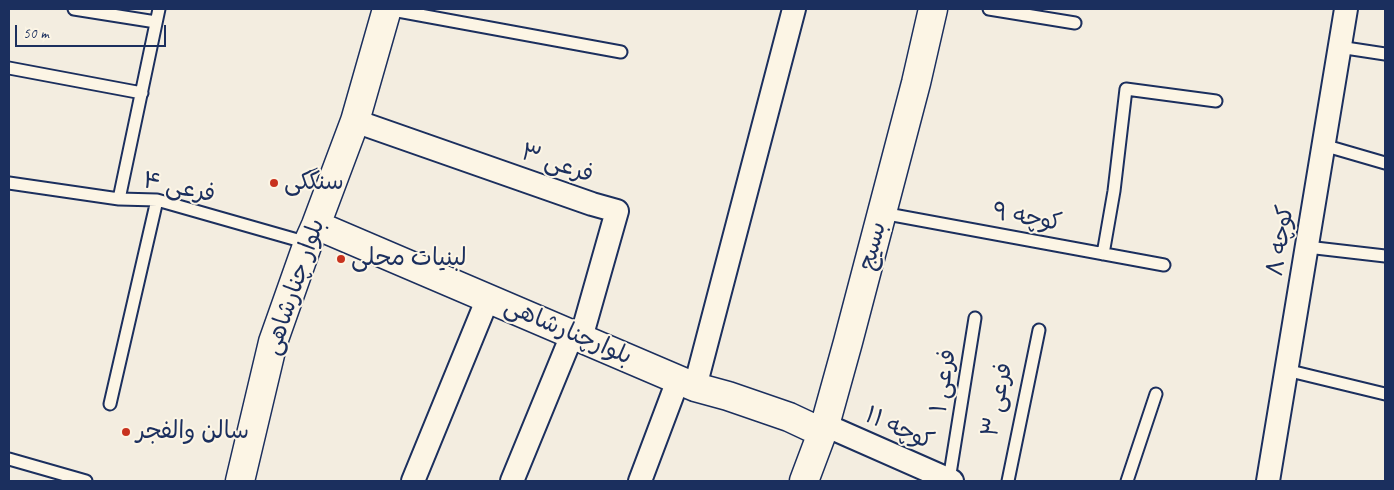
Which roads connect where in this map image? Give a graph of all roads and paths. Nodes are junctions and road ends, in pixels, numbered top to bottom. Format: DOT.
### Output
graph roads {
  1 [pos="74,9"];
  2 [pos="159,9"];
  3 [pos="387,9"];
  4 [pos="794,9"];
  5 [pos="933,9"];
  6 [pos="990,9"];
  7 [pos="1346,9"];
  8 [pos="156,22"];
  9 [pos="1075,23"];
  10 [pos="1339,47"];
  11 [pos="621,52"];
  12 [pos="1385,54"];
  13 [pos="9,68"];
  14 [pos="142,93"];
  15 [pos="1216,101"];
  16 [pos="355,121"];
  17 [pos="1323,145"];
  18 [pos="1385,163"];
  19 [pos="9,183"];
  20 [pos="119,199"];
  21 [pos="157,200"];
  22 [pos="882,213"];
  23 [pos="312,234"];
  24 [pos="1307,247"];
  25 [pos="1103,254"];
  26 [pos="1385,256"];
  27 [pos="1164,265"];
  28 [pos="488,298"];
  29 [pos="975,318"];
  30 [pos="1040,330"];
  31 [pos="577,337"];
  32 [pos="1286,370"];
  33 [pos="687,383"];
  34 [pos="1156,394"];
  35 [pos="1385,394"];
  36 [pos="110,404"];
  37 [pos="823,429"];
  38 [pos="9,459"];
  39 [pos="86,481"];
  40 [pos="240,481"];
  41 [pos="413,481"];
  42 [pos="512,481"];
  43 [pos="640,481"];
  44 [pos="804,481"];
  45 [pos="950,481"];
  46 [pos="1008,481"];
  47 [pos="1127,481"];
  48 [pos="1270,481"];
  1 -- 8 [label="lane"];
  2 -- 8 [label="lane"];
  3 -- 11 [label="lane"];
  3 -- 16 [label="street, بلوار چنارشاهی"];
  4 -- 33 [label="street"];
  5 -- 22 [label="street, بسیج"];
  6 -- 9 [label="lane"];
  7 -- 10 [label="street, کوچه ۸"];
  8 -- 14 [label="lane"];
  10 -- 12 [label="lane"];
  10 -- 17 [label="street, کوچه ۸"];
  13 -- 14 [label="lane"];
  14 -- 20 [label="lane"];
  15 -- 25 [label="lane"];
  16 -- 23 [label="street, بلوار چنارشاهی"];
  16 -- 31 [label="street, فرعی ۳"];
  17 -- 18 [label="lane"];
  17 -- 24 [label="street, کوچه ۸"];
  19 -- 20 [label="lane, فرعی ۴"];
  20 -- 21 [label="lane, فرعی ۴"];
  21 -- 23 [label="lane, فرعی ۴"];
  21 -- 36 [label="lane"];
  22 -- 25 [label="lane, کوچه ۹"];
  22 -- 37 [label="street, بسیج"];
  23 -- 28 [label="street, بلوارچنارشاهی"];
  23 -- 40 [label="street, بلوار چنارشاهی"];
  24 -- 26 [label="lane"];
  24 -- 32 [label="street, کوچه ۸"];
  25 -- 27 [label="lane, کوچه ۹"];
  28 -- 31 [label="street, بلوارچنارشاهی"];
  28 -- 41 [label="street"];
  29 -- 45 [label="lane, فرعی ۱"];
  30 -- 46 [label="lane, فرعی ۳"];
  31 -- 33 [label="street, بلوارچنارشاهی"];
  31 -- 42 [label="street"];
  32 -- 35 [label="lane"];
  32 -- 48 [label="street, کوچه ۸"];
  33 -- 37 [label="street, بلوارچنارشاهی"];
  33 -- 43 [label="street"];
  34 -- 47 [label="lane"];
  37 -- 44 [label="street, بسیج"];
  37 -- 45 [label="street, کوچه ۱۱"];
  38 -- 39 [label="lane"];
}
